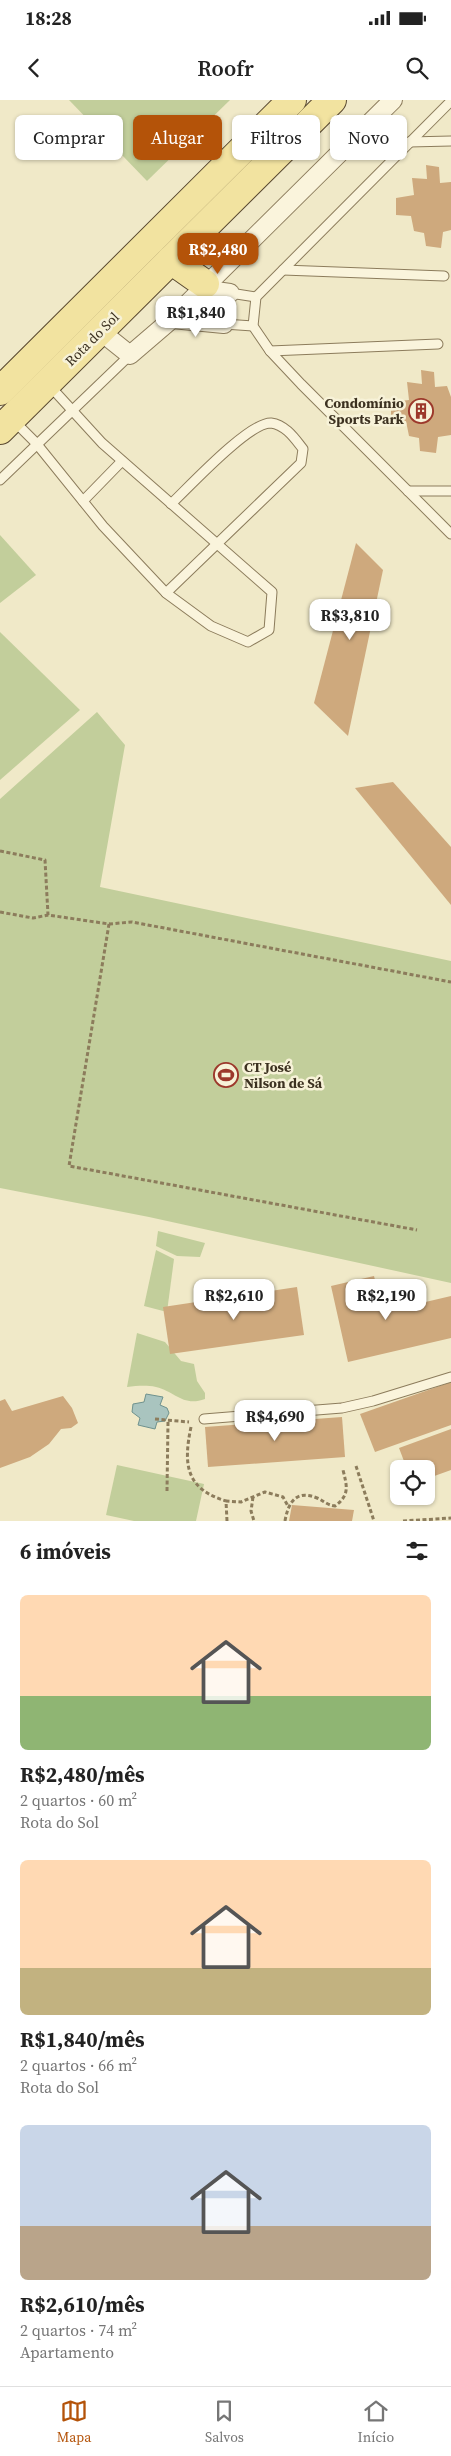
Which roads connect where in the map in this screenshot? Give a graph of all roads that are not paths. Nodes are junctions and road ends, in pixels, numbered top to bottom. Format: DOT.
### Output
graph roads {
  1 [pos="292,100"];
  2 [pos="332,100"];
  3 [pos="393,100"];
  4 [pos="451,101"];
  5 [pos="451,141"];
  6 [pos="409,142"];
  7 [pos="171,260"];
  8 [pos="283,270"];
  9 [pos="444,276"];
  10 [pos="212,289"];
  11 [pos="256,297"];
  12 [pos="172,319"];
  13 [pos="224,324"];
  14 [pos="253,326"];
  15 [pos="100,331"];
  16 [pos="438,344"];
  17 [pos="270,351"];
  18 [pos="130,355"];
  19 [pos="47,383"];
  20 [pos="0,391"];
  21 [pos="71,411"];
  22 [pos="6,424"];
  23 [pos="36,443"];
  24 [pos="122,461"];
  25 [pos="0,480"];
  26 [pos="451,490"];
  27 [pos="408,491"];
  28 [pos="83,501"];
  29 [pos="171,504"];
  30 [pos="451,534"];
  31 [pos="216,544"];
  32 [pos="166,593"];
  33 [pos="451,1377"];
  34 [pos="204,1419"];
  1 -- 20 [label="main road"];
  2 -- 7 [label="main road, Rota do Sol"];
  3 -- 10 [label="street"];
  4 -- 6 [label="lane"];
  5 -- 6 [label="lane"];
  6 -- 8 [label="lane"];
  7 -- 10 [label="main road"];
  7 -- 15 [label="main road, Rota do Sol"];
  8 -- 9 [label="lane"];
  8 -- 11 [label="lane"];
  10 -- 11 [label="lane"];
  10 -- 12 [label="street"];
  11 -- 14 [label="lane"];
  12 -- 13 [label="street"];
  12 -- 18 [label="street"];
  13 -- 14 [label="lane"];
  14 -- 17 [label="lane"];
  15 -- 18 [label="street"];
  15 -- 19 [label="main road, Rota do Sol"];
  16 -- 17 [label="lane"];
  17 -- 27 [label="lane"];
  18 -- 21 [label="lane"];
  19 -- 21 [label="lane"];
  19 -- 22 [label="main road, Rota do Sol"];
  21 -- 23 [label="lane"];
  21 -- 24 [label="lane"];
  22 -- 23 [label="lane"];
  23 -- 25 [label="lane"];
  23 -- 28 [label="lane"];
  24 -- 28 [label="lane"];
  24 -- 29 [label="lane"];
  26 -- 27 [label="lane"];
  27 -- 30 [label="lane"];
  28 -- 32 [label="lane"];
  29 -- 31 [label="lane"];
  29 -- 31 [label="lane"];
  31 -- 32 [label="lane"];
  31 -- 32 [label="lane"];
  33 -- 34 [label="lane"];
}
